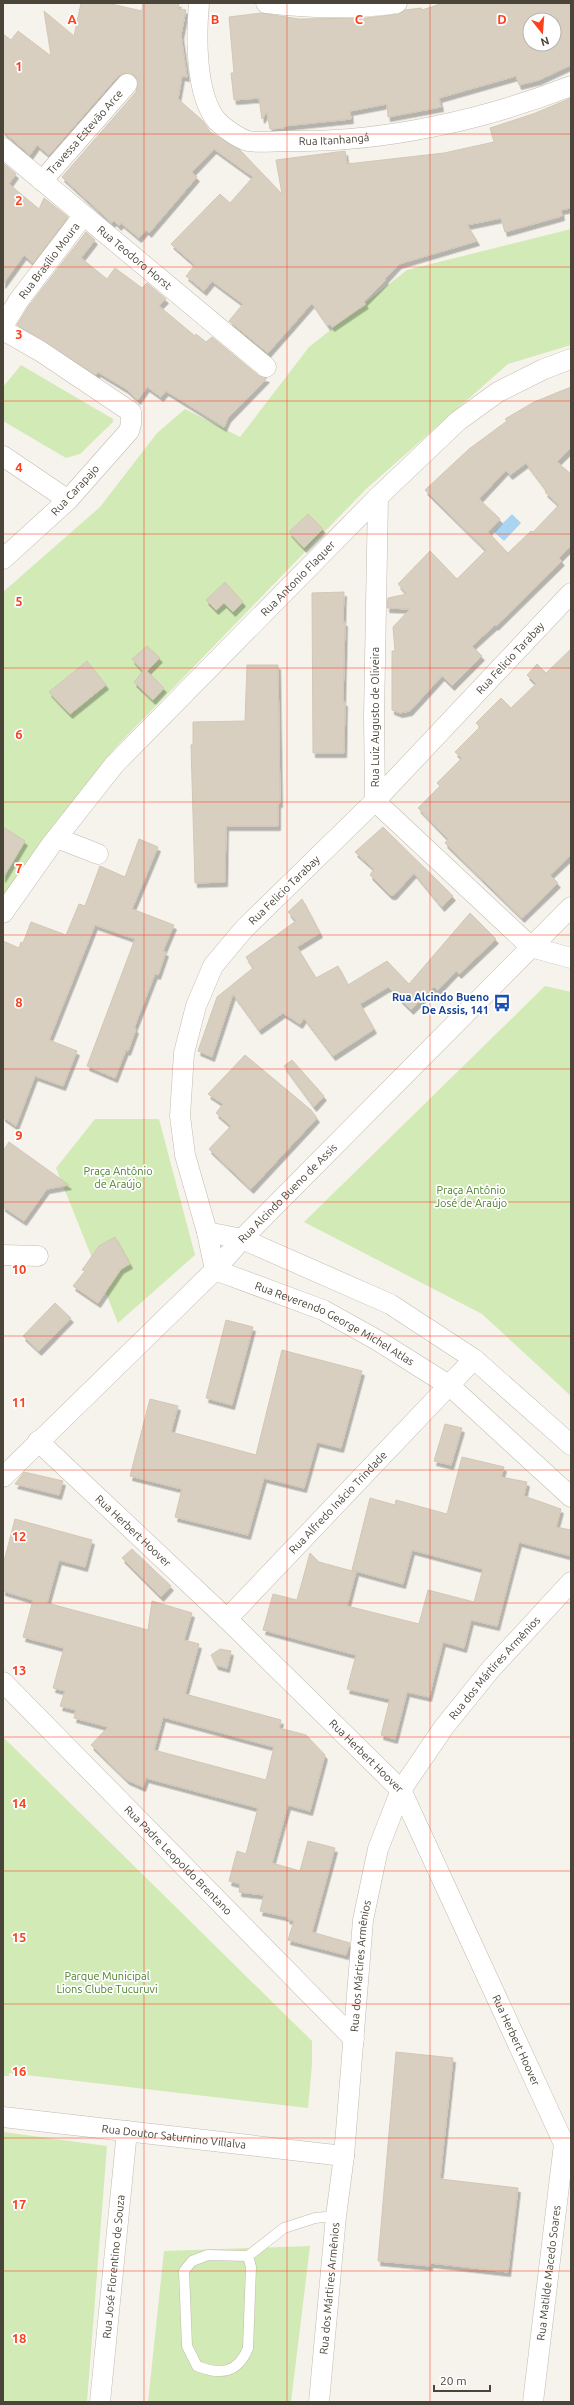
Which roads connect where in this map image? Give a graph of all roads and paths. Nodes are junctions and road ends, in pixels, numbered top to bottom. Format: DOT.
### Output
graph roads {
  1 [pos="199,3"];
  2 [pos="266,3"];
  3 [pos="397,3"];
  4 [pos="127,84"];
  5 [pos="571,86"];
  6 [pos="3,148"];
  7 [pos="42,181"];
  8 [pos="83,216"];
  9 [pos="3,326"];
  10 [pos="3,330"];
  11 [pos="571,359"];
  12 [pos="266,368"];
  13 [pos="3,456"];
  14 [pos="378,497"];
  15 [pos="68,500"];
  16 [pos="3,560"];
  17 [pos="571,593"];
  18 [pos="375,801"];
  19 [pos="57,838"];
  20 [pos="98,854"];
  21 [pos="571,908"];
  22 [pos="3,913"];
  23 [pos="531,947"];
  24 [pos="571,958"];
  25 [pos="207,1232"];
  26 [pos="242,1239"];
  27 [pos="3,1255"];
  28 [pos="38,1256"];
  29 [pos="215,1270"];
  30 [pos="474,1359"];
  31 [pos="450,1386"];
  32 [pos="38,1441"];
  33 [pos="571,1444"];
  34 [pos="3,1477"];
  35 [pos="571,1497"];
  36 [pos="568,1587"];
  37 [pos="227,1619"];
  38 [pos="3,1682"];
  39 [pos="401,1790"];
  40 [pos="354,2039"];
  41 [pos="3,2117"];
  42 [pos="127,2131"];
  43 [pos="567,2151"];
  44 [pos="344,2156"];
  45 [pos="336,2216"];
  46 [pos="248,2256"];
  47 [pos="100,2402"];
  48 [pos="319,2402"];
  49 [pos="533,2402"];
  1 -- 5 [label="street, Rua Itanhangá"];
  2 -- 3 [label="street"];
  4 -- 7 [label="street, Travessa Estevão Arce"];
  6 -- 7 [label="street, Rua Teodoro Horst"];
  7 -- 8 [label="street, Rua Teodoro Horst"];
  8 -- 9 [label="street, Rua Brasílio Moura"];
  8 -- 12 [label="street, Rua Teodoro Horst"];
  10 -- 15 [label="street, Rua Carapajo"];
  11 -- 14 [label="street, Rua Antonio Flaquer"];
  13 -- 15 [label="street"];
  14 -- 18 [label="street, Rua Luiz Augusto de Oliveira"];
  14 -- 19 [label="street, Rua Antonio Flaquer"];
  15 -- 16 [label="street, Rua Carapajo"];
  17 -- 18 [label="street, Rua Felicio Tarabay"];
  18 -- 23 [label="street, Rua Luiz Augusto de Oliveira"];
  18 -- 25 [label="street, Rua Felicio Tarabay"];
  19 -- 20 [label="street"];
  19 -- 22 [label="street, Rua Antonio Flaquer"];
  21 -- 23 [label="street, Rua Alcindo Bueno de Assis"];
  23 -- 24 [label="street, Rua Luiz Augusto de Oliveira"];
  23 -- 26 [label="street, Rua Alcindo Bueno de Assis"];
  25 -- 26 [label="street"];
  25 -- 29 [label="street, Rua Felicio Tarabay"];
  26 -- 29 [label="street, Rua Alcindo Bueno de Assis"];
  26 -- 30 [label="street"];
  27 -- 28 [label="street"];
  29 -- 31 [label="street, Rua Reverendo George Michel Atlas"];
  29 -- 32 [label="street, Rua Alcindo Bueno de Assis"];
  30 -- 31 [label="street"];
  30 -- 33 [label="street"];
  31 -- 35 [label="street, Rua Reverendo George Michel Atlas"];
  31 -- 37 [label="street, Rua Alfredo Inácio Trindade"];
  32 -- 34 [label="street, Rua Alcindo Bueno de Assis"];
  32 -- 37 [label="street, Rua Herbert Hoover"];
  36 -- 39 [label="street, Rua dos Mártires Armênios"];
  37 -- 39 [label="street, Rua Herbert Hoover"];
  38 -- 40 [label="street, Rua Padre Leopoldo Brentano"];
  39 -- 40 [label="street, Rua dos Mártires Armênios"];
  39 -- 43 [label="street, Rua Herbert Hoover"];
  40 -- 44 [label="street, Rua dos Mártires Armênios"];
  41 -- 42 [label="street, Rua Doutor Saturnino Villalva"];
  42 -- 44 [label="street, Rua Doutor Saturnino Villalva"];
  42 -- 47 [label="street, Rua José Florentino de Souza"];
  43 -- 49 [label="street, Rua Matilde Macedo Soares"];
  44 -- 45 [label="street, Rua dos Mártires Armênios"];
  45 -- 46 [label="lane"];
  45 -- 48 [label="street, Rua dos Mártires Armênios"];
  46 -- 46 [label="lane"];
}
